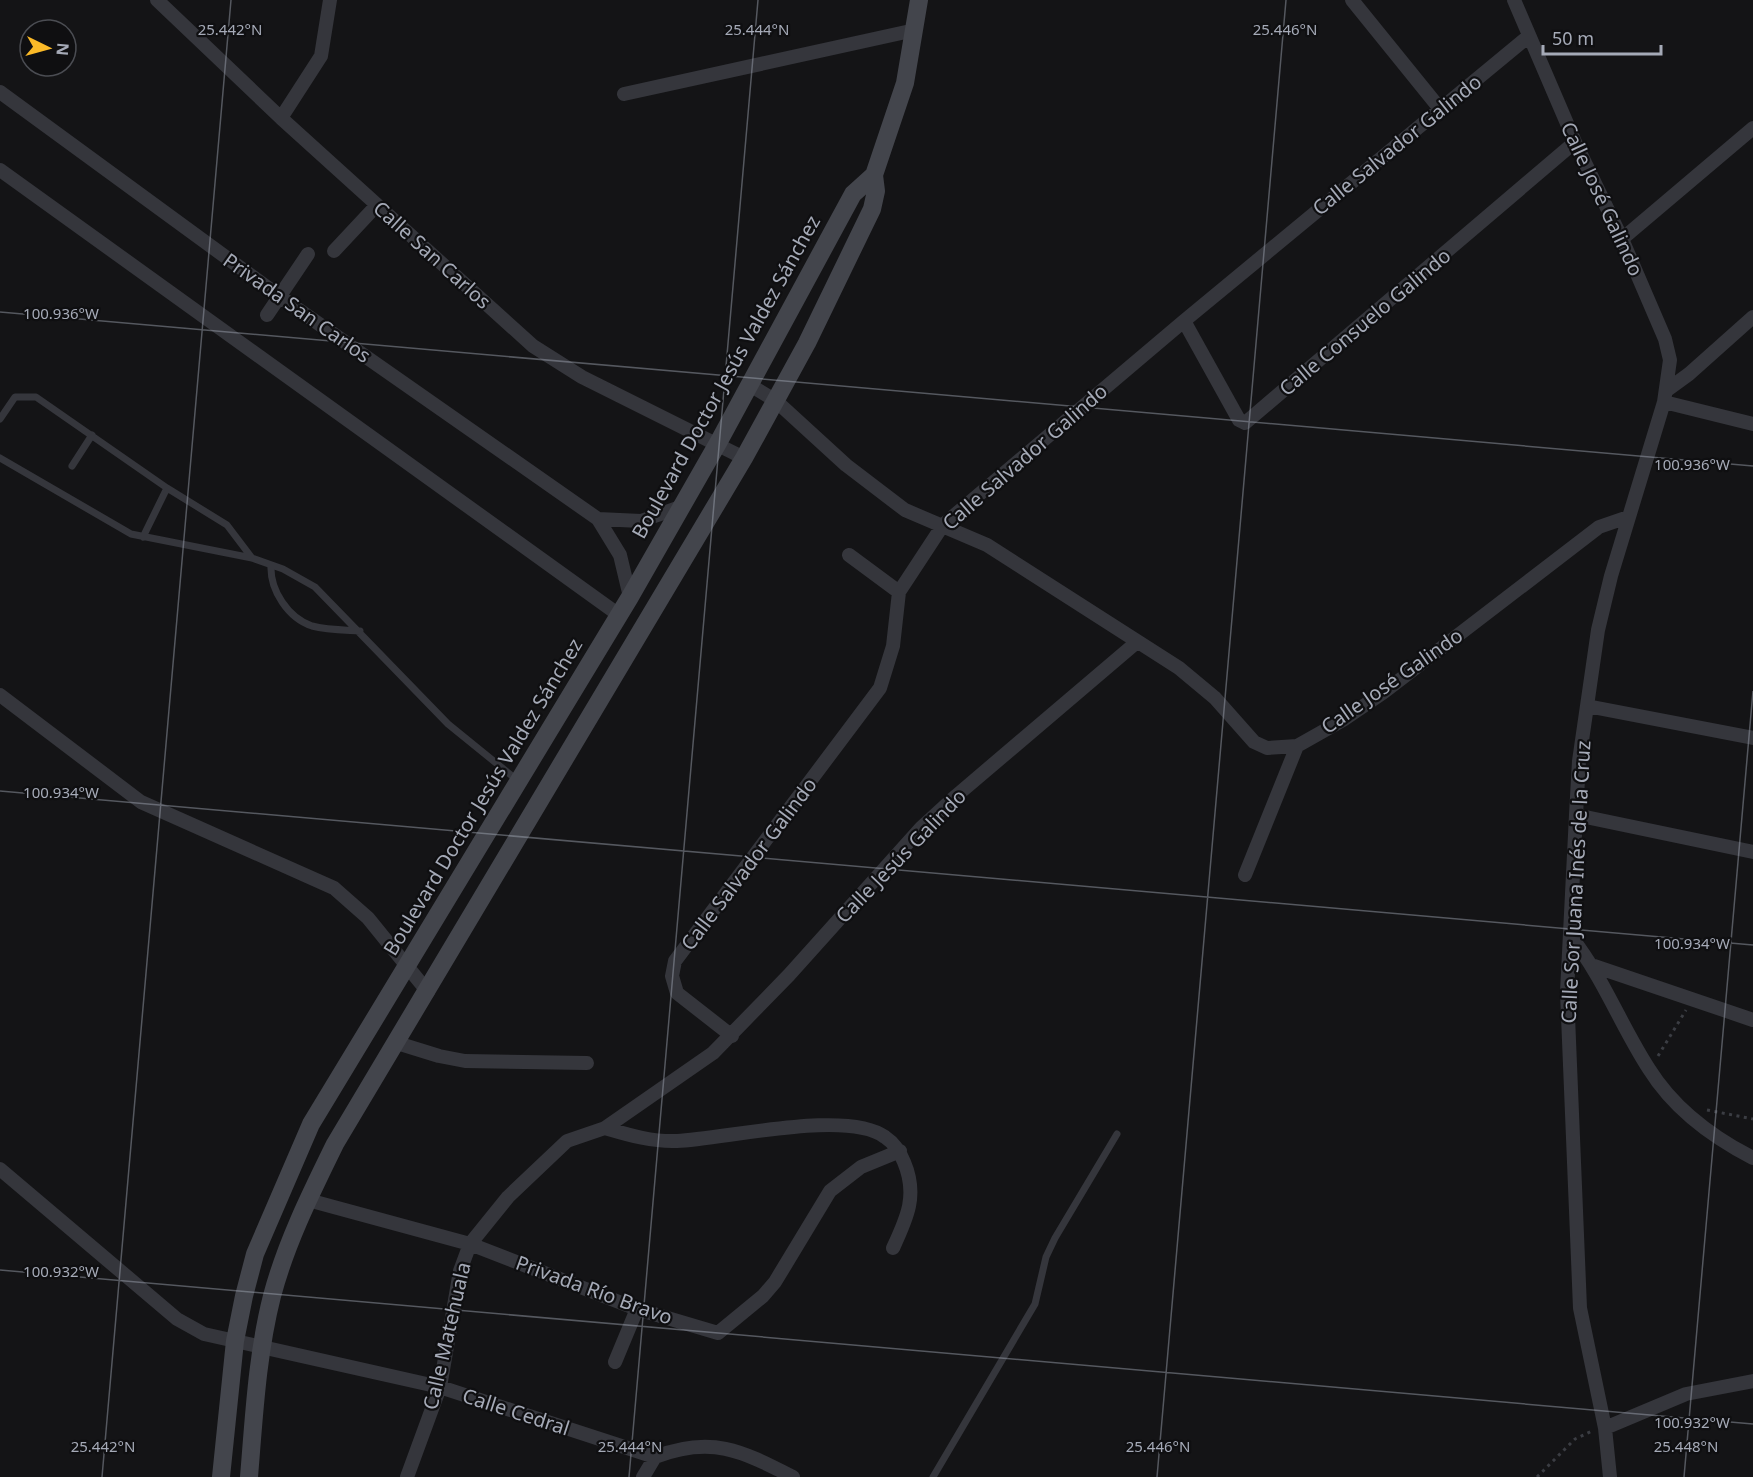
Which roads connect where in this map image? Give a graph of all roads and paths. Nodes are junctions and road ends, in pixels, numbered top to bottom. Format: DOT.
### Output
graph roads {
  1 [pos="157,0"];
  2 [pos="918,0"];
  3 [pos="1352,0"];
  4 [pos="1514,0"];
  5 [pos="333,1"];
  6 [pos="915,30"];
  7 [pos="1529,36"];
  8 [pos="0,92"];
  9 [pos="624,94"];
  10 [pos="1441,110"];
  11 [pos="281,118"];
  12 [pos="1753,128"];
  13 [pos="1575,142"];
  14 [pos="0,170"];
  15 [pos="874,175"];
  16 [pos="376,205"];
  17 [pos="1622,239"];
  18 [pos="334,251"];
  19 [pos="308,254"];
  20 [pos="279,296"];
  21 [pos="267,315"];
  22 [pos="1753,316"];
  23 [pos="1184,321"];
  24 [pos="750,385"];
  25 [pos="1666,396"];
  26 [pos="776,401"];
  27 [pos="0,419"];
  28 [pos="1753,424"];
  29 [pos="92,435"];
  30 [pos="718,443"];
  31 [pos="0,458"];
  32 [pos="744,458"];
  33 [pos="72,466"];
  34 [pos="167,488"];
  35 [pos="680,507"];
  36 [pos="1628,517"];
  37 [pos="598,519"];
  38 [pos="943,525"];
  39 [pos="143,537"];
  40 [pos="849,555"];
  41 [pos="252,558"];
  42 [pos="271,566"];
  43 [pos="899,592"];
  44 [pos="630,597"];
  45 [pos="619,615"];
  46 [pos="360,631"];
  47 [pos="1137,642"];
  48 [pos="0,695"];
  49 [pos="1587,706"];
  50 [pos="1753,738"];
  51 [pos="1297,746"];
  52 [pos="517,780"];
  53 [pos="1576,815"];
  54 [pos="1753,852"];
  55 [pos="1245,875"];
  56 [pos="1572,938"];
  57 [pos="1594,966"];
  58 [pos="407,967"];
  59 [pos="428,992"];
  60 [pos="1693,999"];
  61 [pos="1753,1020"];
  62 [pos="732,1036"];
  63 [pos="397,1043"];
  64 [pos="586,1063"];
  65 [pos="1649,1070"];
  66 [pos="1678,1105"];
  67 [pos="1753,1119"];
  68 [pos="605,1128"];
  69 [pos="1117,1134"];
  70 [pos="900,1151"];
  71 [pos="1753,1158"];
  72 [pos="0,1169"];
  73 [pos="308,1200"];
  74 [pos="470,1244"];
  75 [pos="893,1248"];
  76 [pos="637,1309"];
  77 [pos="235,1341"];
  78 [pos="262,1347"];
  79 [pos="615,1362"];
  80 [pos="1753,1381"];
  81 [pos="440,1387"];
  82 [pos="1605,1428"];
  83 [pos="656,1457"];
  84 [pos="221,1477"];
  85 [pos="249,1477"];
  86 [pos="407,1477"];
  87 [pos="643,1477"];
  88 [pos="793,1477"];
  89 [pos="933,1477"];
  90 [pos="1537,1477"];
  91 [pos="1610,1477"];
  1 -- 11 [label="street, Calle San Carlos"];
  2 -- 6 [label="main road, Boulevard Doctor Jesús Valdez Sánchez"];
  3 -- 10 [label="street"];
  4 -- 7 [label="street, Calle José Galindo"];
  5 -- 11 [label="street"];
  6 -- 9 [label="street"];
  6 -- 15 [label="main road, Boulevard Doctor Jesús Valdez Sánchez"];
  7 -- 10 [label="street, Calle Salvador Galindo"];
  7 -- 13 [label="street, Calle José Galindo"];
  8 -- 20 [label="street, Privada San Carlos"];
  10 -- 23 [label="street, Calle Salvador Galindo"];
  11 -- 16 [label="street, Calle San Carlos"];
  12 -- 17 [label="street"];
  13 -- 17 [label="street, Calle José Galindo"];
  13 -- 23 [label="street, Calle Consuelo Galindo"];
  14 -- 45 [label="street"];
  15 -- 24 [label="main road, Boulevard Doctor Jesús Valdez Sánchez"];
  15 -- 26 [label="main road, Boulevard Doctor Jesús Valdez Sánchez"];
  16 -- 18 [label="street"];
  16 -- 30 [label="street, Calle San Carlos"];
  17 -- 25 [label="street, Calle José Galindo"];
  19 -- 20 [label="street"];
  20 -- 21 [label="street"];
  20 -- 37 [label="street, Privada San Carlos"];
  22 -- 25 [label="street"];
  23 -- 38 [label="street, Calle Salvador Galindo"];
  24 -- 26 [label="street, Calle José Galindo"];
  24 -- 30 [label="main road, Boulevard Doctor Jesús Valdez Sánchez"];
  25 -- 28 [label="street"];
  25 -- 36 [label="street, Calle Sor Juana Inés de la Cruz"];
  26 -- 32 [label="main road, Boulevard Doctor Jesús Valdez Sánchez"];
  26 -- 38 [label="street, Calle José Galindo"];
  27 -- 29 [label="lane"];
  29 -- 33 [label="lane"];
  29 -- 34 [label="lane"];
  30 -- 32 [label="street, Calle San Carlos"];
  30 -- 35 [label="main road, Boulevard Doctor Jesús Valdez Sánchez"];
  31 -- 39 [label="lane"];
  32 -- 59 [label="main road, Boulevard Doctor Jesús Valdez Sánchez"];
  34 -- 39 [label="lane"];
  34 -- 41 [label="lane"];
  35 -- 37 [label="street"];
  35 -- 44 [label="main road, Boulevard Doctor Jesús Valdez Sánchez"];
  36 -- 49 [label="street, Calle Sor Juana Inés de la Cruz"];
  36 -- 51 [label="street, Calle José Galindo"];
  37 -- 44 [label="street, Privada San Carlos"];
  38 -- 43 [label="street, Calle Salvador Galindo"];
  38 -- 47 [label="street, Calle José Galindo"];
  39 -- 41 [label="lane"];
  40 -- 43 [label="street"];
  41 -- 42 [label="lane"];
  42 -- 46 [label="lane"];
  42 -- 46 [label="lane"];
  43 -- 62 [label="street, Calle Salvador Galindo"];
  44 -- 45 [label="main road, Boulevard Doctor Jesús Valdez Sánchez"];
  45 -- 52 [label="main road, Boulevard Doctor Jesús Valdez Sánchez"];
  46 -- 52 [label="lane"];
  47 -- 51 [label="street, Calle José Galindo"];
  47 -- 62 [label="street, Calle Jesús Galindo"];
  48 -- 58 [label="street"];
  49 -- 50 [label="street"];
  49 -- 53 [label="street, Calle Sor Juana Inés de la Cruz"];
  51 -- 55 [label="street"];
  52 -- 58 [label="main road, Boulevard Doctor Jesús Valdez Sánchez"];
  53 -- 54 [label="street"];
  53 -- 56 [label="street, Calle Sor Juana Inés de la Cruz"];
  56 -- 57 [label="street"];
  56 -- 82 [label="street, Calle Sor Juana Inés de la Cruz"];
  57 -- 60 [label="street"];
  57 -- 65 [label="street"];
  58 -- 59 [label="street"];
  58 -- 77 [label="main road, Boulevard Doctor Jesús Valdez Sánchez"];
  59 -- 63 [label="main road, Boulevard Doctor Jesús Valdez Sánchez"];
  60 -- 61 [label="street"];
  60 -- 65 [label="path"];
  62 -- 68 [label="street, Calle Matehuala"];
  63 -- 64 [label="street"];
  63 -- 73 [label="main road, Boulevard Doctor Jesús Valdez Sánchez"];
  65 -- 66 [label="street"];
  66 -- 67 [label="path"];
  66 -- 71 [label="street"];
  68 -- 70 [label="street"];
  68 -- 74 [label="street, Calle Matehuala"];
  69 -- 89 [label="lane"];
  70 -- 75 [label="street"];
  70 -- 76 [label="street, Privada Río Bravo"];
  72 -- 77 [label="street, Calle Cedral"];
  73 -- 74 [label="street, Privada Río Bravo"];
  73 -- 78 [label="main road, Boulevard Doctor Jesús Valdez Sánchez"];
  74 -- 76 [label="street, Privada Río Bravo"];
  74 -- 81 [label="street, Calle Matehuala"];
  76 -- 79 [label="street"];
  77 -- 78 [label="street, Calle Cedral"];
  77 -- 84 [label="main road, Boulevard Doctor Jesús Valdez Sánchez"];
  78 -- 81 [label="street, Calle Cedral"];
  78 -- 85 [label="main road, Boulevard Doctor Jesús Valdez Sánchez"];
  80 -- 82 [label="street"];
  81 -- 83 [label="street, Calle Cedral"];
  81 -- 86 [label="street, Calle Matehuala"];
  82 -- 90 [label="path"];
  82 -- 91 [label="street, Calle Sor Juana Inés de la Cruz"];
  83 -- 87 [label="street"];
  83 -- 88 [label="street"];
}
